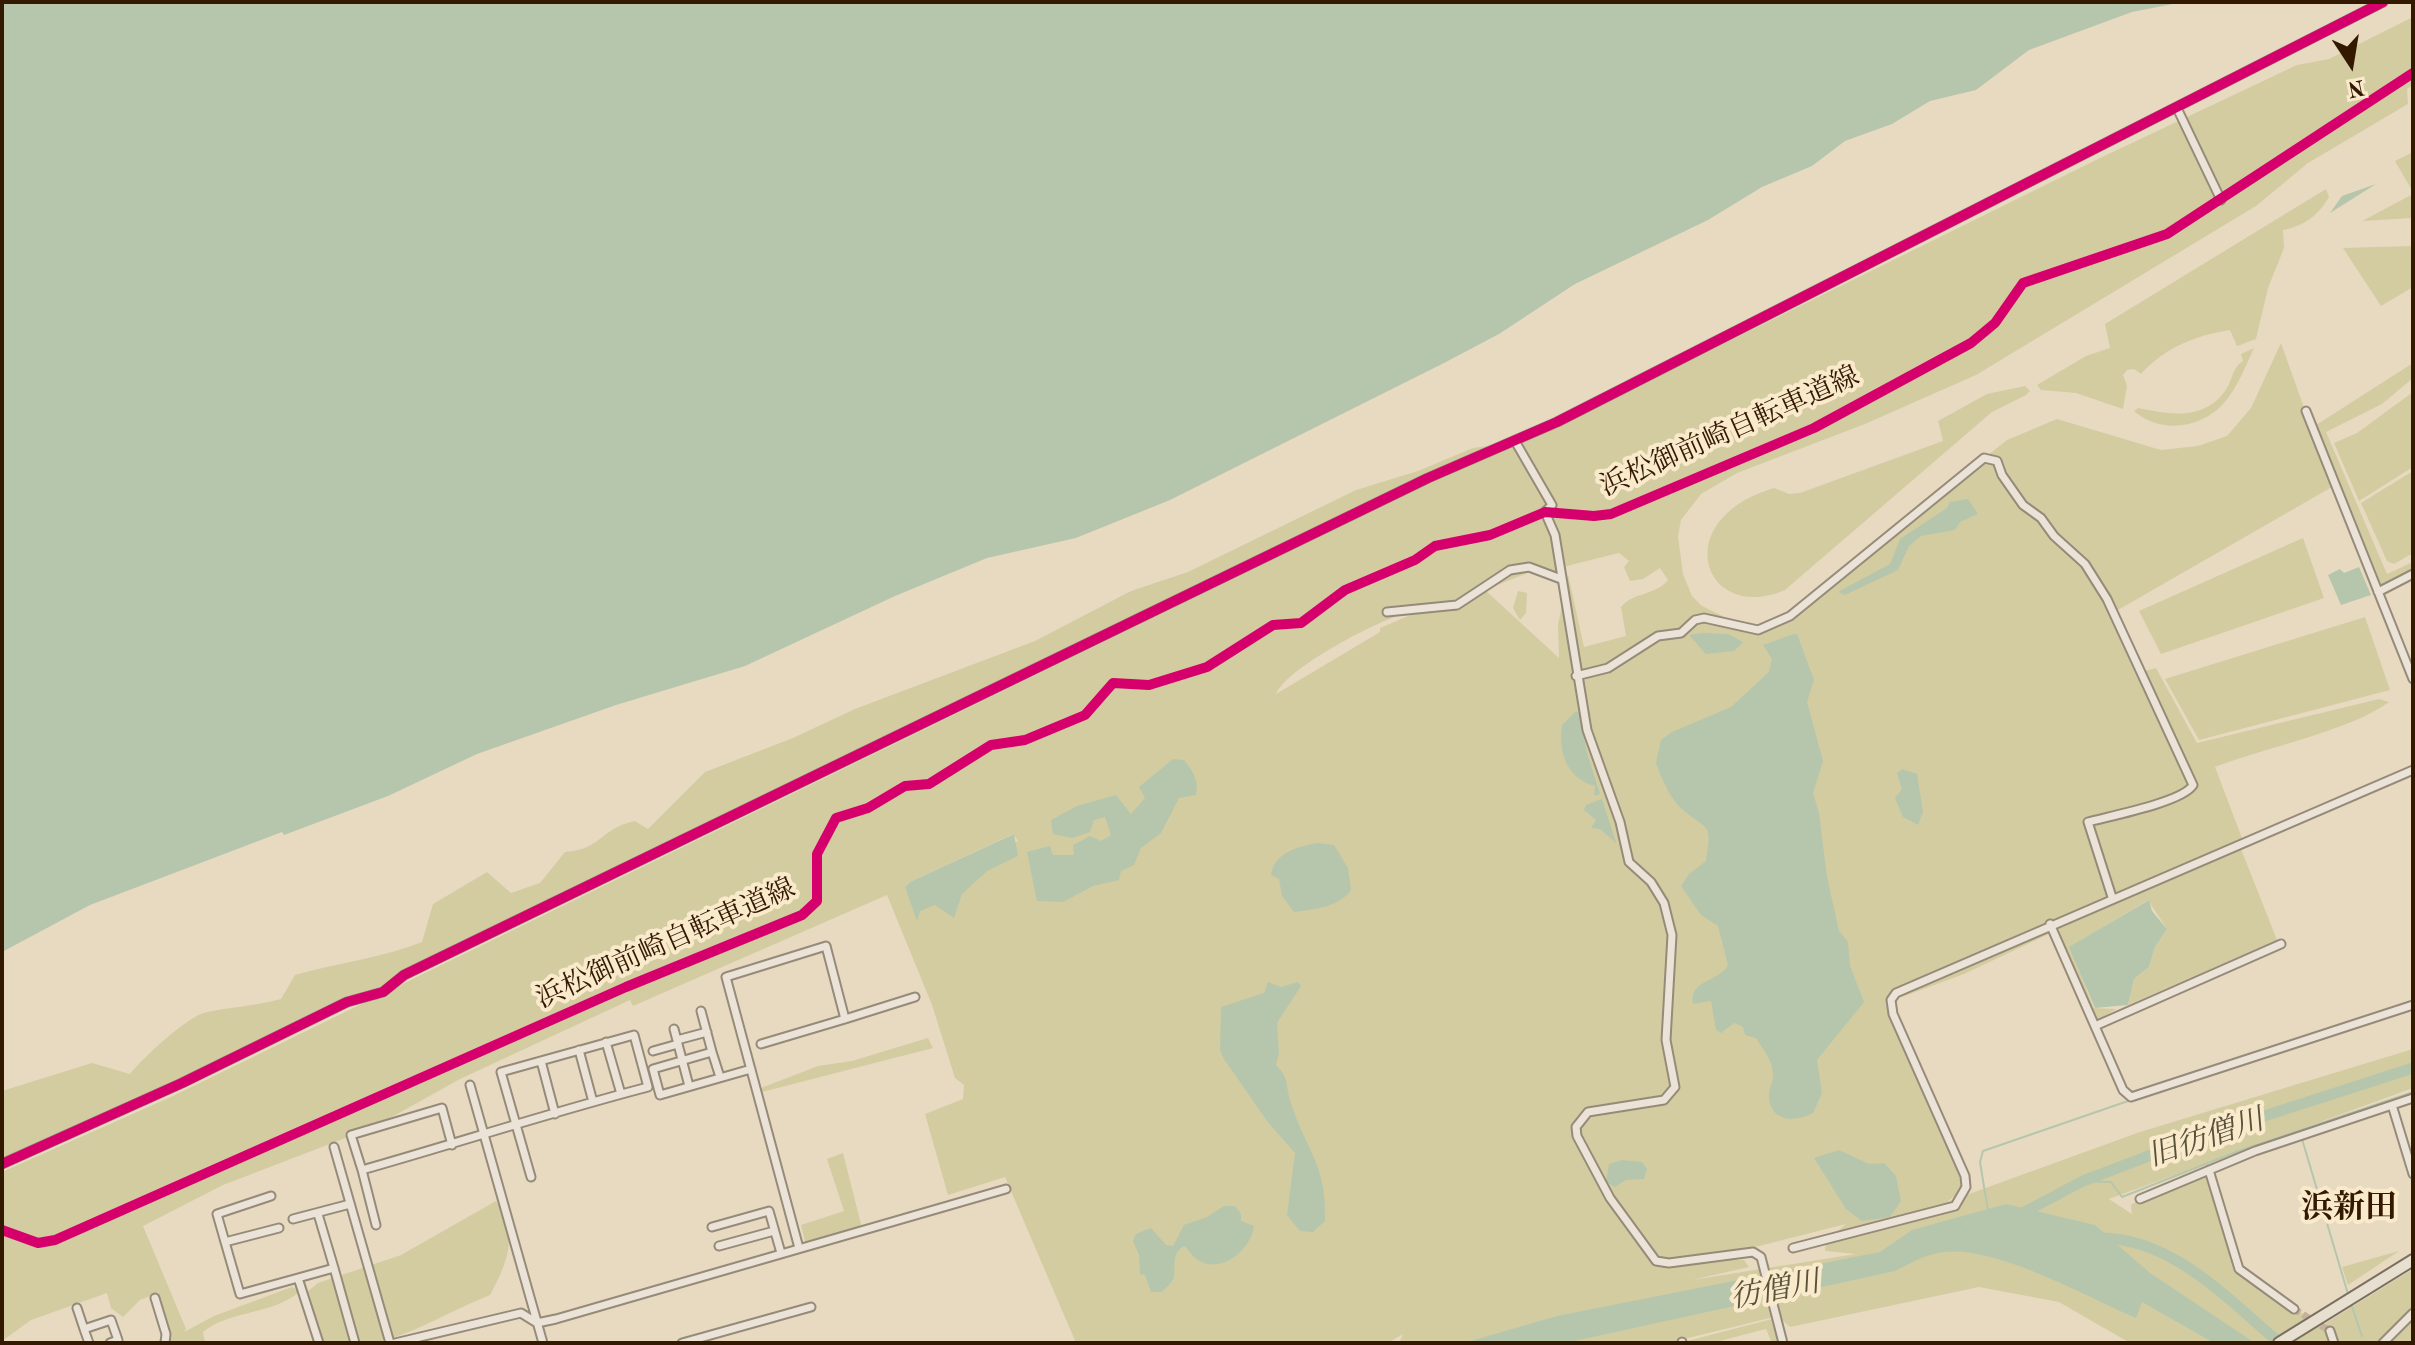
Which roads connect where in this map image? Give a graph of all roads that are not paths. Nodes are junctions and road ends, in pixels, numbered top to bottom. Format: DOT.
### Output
graph roads {
  1 [pos="2383,2"];
  2 [pos="2177,108"];
  3 [pos="2221,200"];
  4 [pos="2306,411"];
  5 [pos="1515,441"];
  6 [pos="2413,574"];
  7 [pos="1561,579"];
  8 [pos="2378,592"];
  9 [pos="1387,612"];
  10 [pos="1576,676"];
  11 [pos="2413,679"];
  12 [pos="2413,770"];
  13 [pos="2112,897"];
  14 [pos="2050,924"];
  15 [pos="2281,944"];
  16 [pos="915,997"];
  17 [pos="2413,1005"];
  18 [pos="701,1011"];
  19 [pos="845,1019"];
  20 [pos="2095,1026"];
  21 [pos="674,1029"];
  22 [pos="707,1032"];
  23 [pos="606,1042"];
  24 [pos="677,1042"];
  25 [pos="761,1044"];
  26 [pos="579,1050"];
  27 [pos="653,1051"];
  28 [pos="712,1052"];
  29 [pos="682,1060"];
  30 [pos="541,1061"];
  31 [pos="751,1069"];
  32 [pos="720,1077"];
  33 [pos="470,1085"];
  34 [pos="689,1086"];
  35 [pos="621,1094"];
  36 [pos="2413,1098"];
  37 [pos="593,1102"];
  38 [pos="2392,1105"];
  39 [pos="555,1114"];
  40 [pos="515,1126"];
  41 [pos="484,1136"];
  42 [pos="452,1145"];
  43 [pos="334,1147"];
  44 [pos="2,1164"];
  45 [pos="362,1170"];
  46 [pos="2209,1170"];
  47 [pos="2413,1174"];
  48 [pos="531,1177"];
  49 [pos="1006,1189"];
  50 [pos="271,1196"];
  51 [pos="2140,1199"];
  52 [pos="350,1204"];
  53 [pos="318,1214"];
  54 [pos="293,1219"];
  55 [pos="376,1225"];
  56 [pos="712,1227"];
  57 [pos="279,1228"];
  58 [pos="774,1231"];
  59 [pos="225,1242"];
  60 [pos="719,1246"];
  61 [pos="799,1248"];
  62 [pos="1793,1248"];
  63 [pos="781,1253"];
  64 [pos="2413,1260"];
  65 [pos="334,1268"];
  66 [pos="298,1278"];
  67 [pos="155,1298"];
  68 [pos="811,1307"];
  69 [pos="77,1308"];
  70 [pos="2294,1309"];
  71 [pos="2413,1313"];
  72 [pos="537,1323"];
  73 [pos="84,1329"];
  74 [pos="89,1343"];
  75 [pos="110,1343"];
  76 [pos="165,1343"];
  77 [pos="319,1343"];
  78 [pos="355,1343"];
  79 [pos="393,1343"];
  80 [pos="543,1343"];
  81 [pos="682,1343"];
  82 [pos="1783,1343"];
  83 [pos="2279,1343"];
  84 [pos="2383,1343"];
  1 -- 2 [label="street"];
  2 -- 3 [label="street"];
  2 -- 5 [label="street"];
  4 -- 8 [label="street"];
  5 -- 7 [label="street"];
  5 -- 44 [label="street"];
  6 -- 8 [label="street"];
  7 -- 9 [label="street"];
  7 -- 10 [label="street"];
  8 -- 11 [label="street"];
  10 -- 13 [label="street"];
  10 -- 82 [label="street"];
  12 -- 13 [label="street"];
  13 -- 14 [label="street"];
  14 -- 20 [label="street"];
  14 -- 62 [label="street"];
  15 -- 20 [label="street"];
  16 -- 19 [label="street"];
  17 -- 20 [label="street"];
  18 -- 22 [label="street"];
  19 -- 25 [label="street"];
  19 -- 31 [label="street"];
  21 -- 24 [label="street"];
  22 -- 24 [label="street"];
  22 -- 28 [label="street"];
  23 -- 26 [label="street"];
  23 -- 35 [label="street"];
  23 -- 35 [label="street"];
  24 -- 27 [label="street"];
  24 -- 29 [label="street"];
  26 -- 30 [label="street"];
  26 -- 37 [label="street"];
  28 -- 29 [label="street"];
  28 -- 32 [label="street"];
  29 -- 34 [label="street"];
  29 -- 34 [label="street"];
  30 -- 39 [label="street"];
  30 -- 40 [label="street"];
  31 -- 32 [label="street"];
  31 -- 61 [label="street"];
  32 -- 34 [label="street"];
  33 -- 41 [label="street"];
  35 -- 37 [label="street"];
  36 -- 38 [label="street"];
  37 -- 39 [label="street"];
  38 -- 46 [label="street"];
  38 -- 47 [label="street"];
  39 -- 40 [label="street"];
  40 -- 41 [label="street"];
  40 -- 48 [label="street"];
  41 -- 42 [label="street"];
  41 -- 72 [label="street"];
  42 -- 45 [label="street"];
  42 -- 45 [label="street"];
  43 -- 52 [label="street"];
  45 -- 55 [label="street"];
  46 -- 51 [label="street"];
  46 -- 70 [label="street"];
  49 -- 61 [label="street"];
  50 -- 59 [label="street"];
  52 -- 53 [label="street"];
  52 -- 79 [label="street"];
  53 -- 54 [label="street"];
  53 -- 65 [label="street"];
  56 -- 58 [label="street"];
  57 -- 59 [label="street"];
  58 -- 60 [label="street"];
  58 -- 63 [label="street"];
  59 -- 66 [label="street"];
  61 -- 63 [label="street"];
  63 -- 72 [label="street"];
  64 -- 83 [label="highway"];
  65 -- 66 [label="street"];
  65 -- 78 [label="street"];
  66 -- 77 [label="street"];
  67 -- 76 [label="street"];
  68 -- 81 [label="street"];
  69 -- 73 [label="street"];
  71 -- 84 [label="street"];
  72 -- 79 [label="street"];
  72 -- 80 [label="street"];
  73 -- 74 [label="street"];
  73 -- 75 [label="street"];
}
